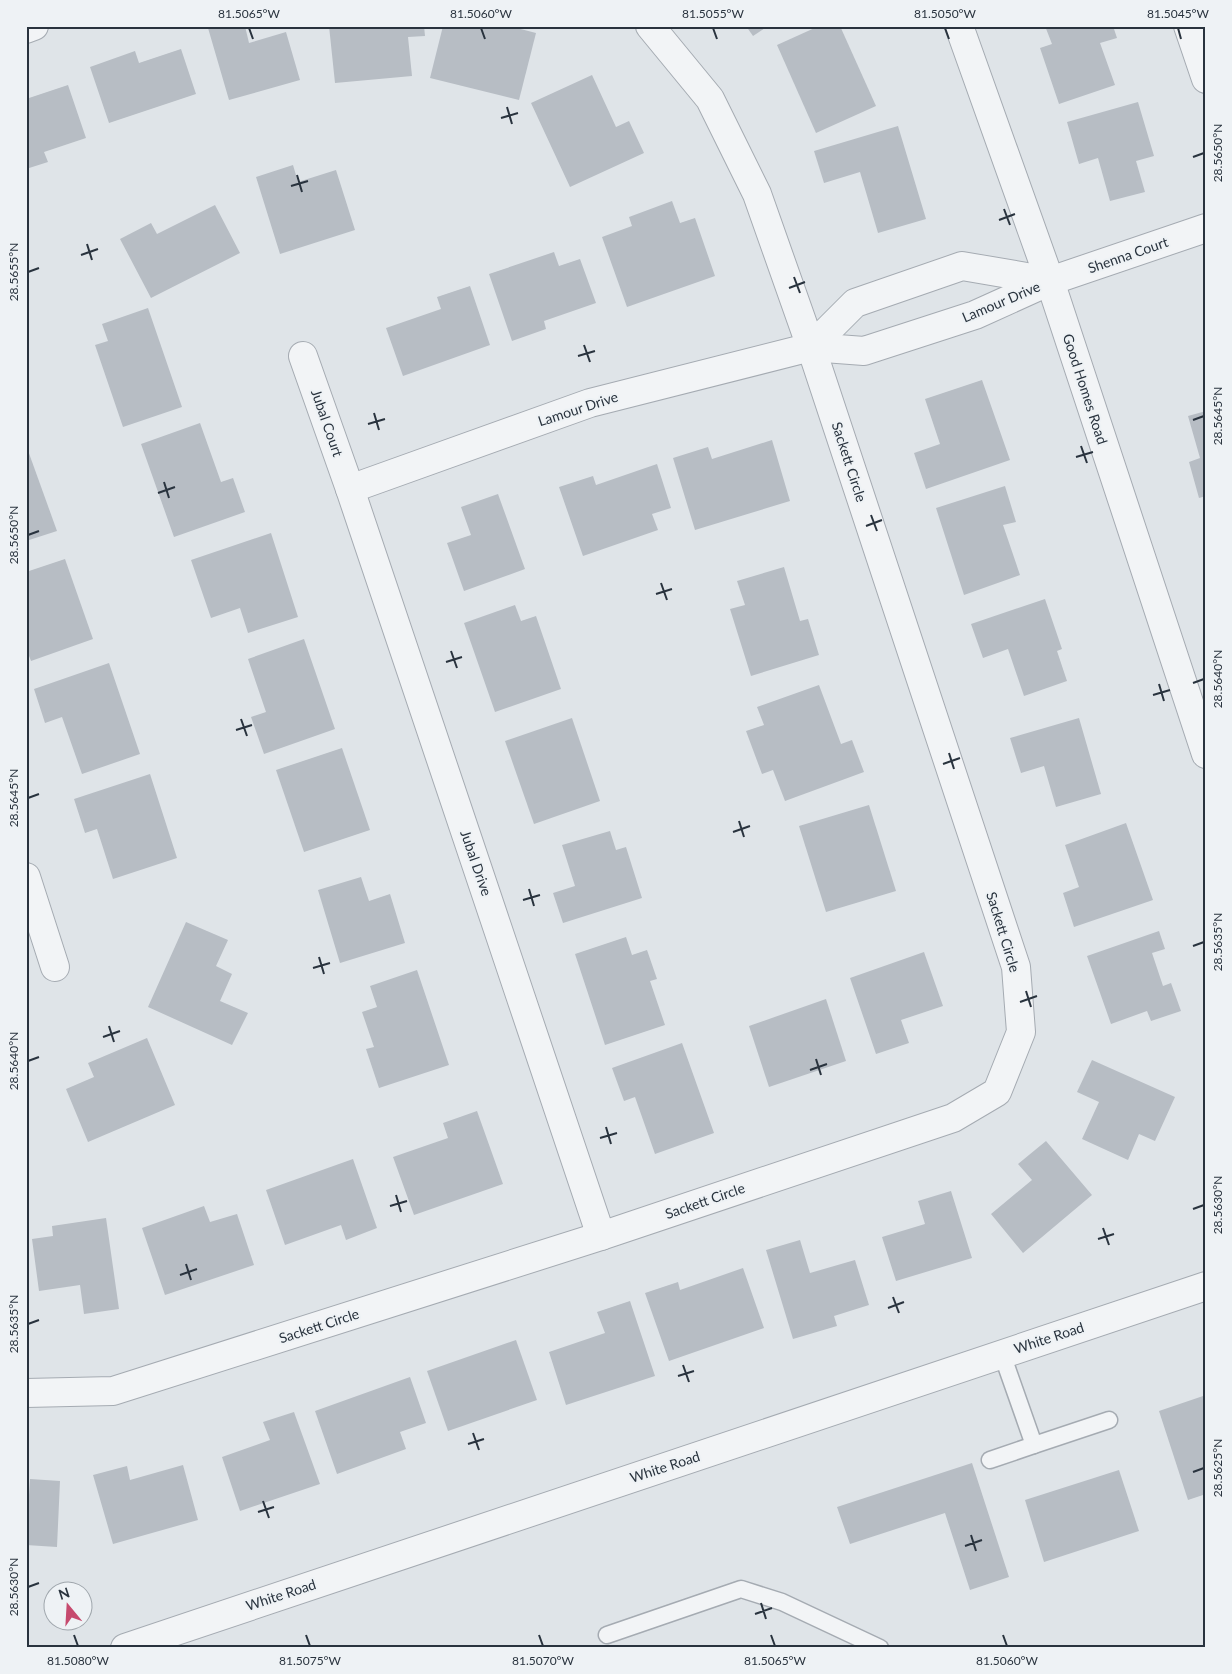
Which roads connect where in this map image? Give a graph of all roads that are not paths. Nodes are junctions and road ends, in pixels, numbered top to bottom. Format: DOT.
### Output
graph roads {
  1 [pos="34,26"];
  2 [pos="650,26"];
  3 [pos="959,26"];
  4 [pos="1188,26"];
  5 [pos="26,29"];
  6 [pos="1206,79"];
  7 [pos="1206,228"];
  8 [pos="1050,281"];
  9 [pos="811,348"];
  10 [pos="303,356"];
  11 [pos="350,489"];
  12 [pos="1206,754"];
  13 [pos="26,877"];
  14 [pos="55,967"];
  15 [pos="601,1236"];
  16 [pos="1206,1286"];
  17 [pos="1002,1354"];
  18 [pos="26,1393"];
  19 [pos="1109,1420"];
  20 [pos="1034,1446"];
  21 [pos="990,1460"];
  22 [pos="607,1635"];
  23 [pos="125,1648"];
  24 [pos="880,1648"];
  1 -- 5 [label="street"];
  2 -- 9 [label="street, Sackett Circle"];
  3 -- 8 [label="street, Good Homes Road"];
  4 -- 6 [label="street"];
  7 -- 8 [label="street, Shenna Court"];
  8 -- 9 [label="street, Lamour Drive"];
  8 -- 9 [label="street, Lamour Drive"];
  8 -- 12 [label="street, Good Homes Road"];
  9 -- 11 [label="street, Lamour Drive"];
  9 -- 15 [label="street, Sackett Circle"];
  10 -- 11 [label="street, Jubal Court"];
  11 -- 15 [label="street, Jubal Drive"];
  13 -- 14 [label="street"];
  15 -- 18 [label="street, Sackett Circle"];
  16 -- 17 [label="street, White Road"];
  17 -- 20 [label="lane"];
  17 -- 23 [label="street, White Road"];
  19 -- 20 [label="lane"];
  20 -- 21 [label="lane"];
  22 -- 24 [label="lane"];
}
